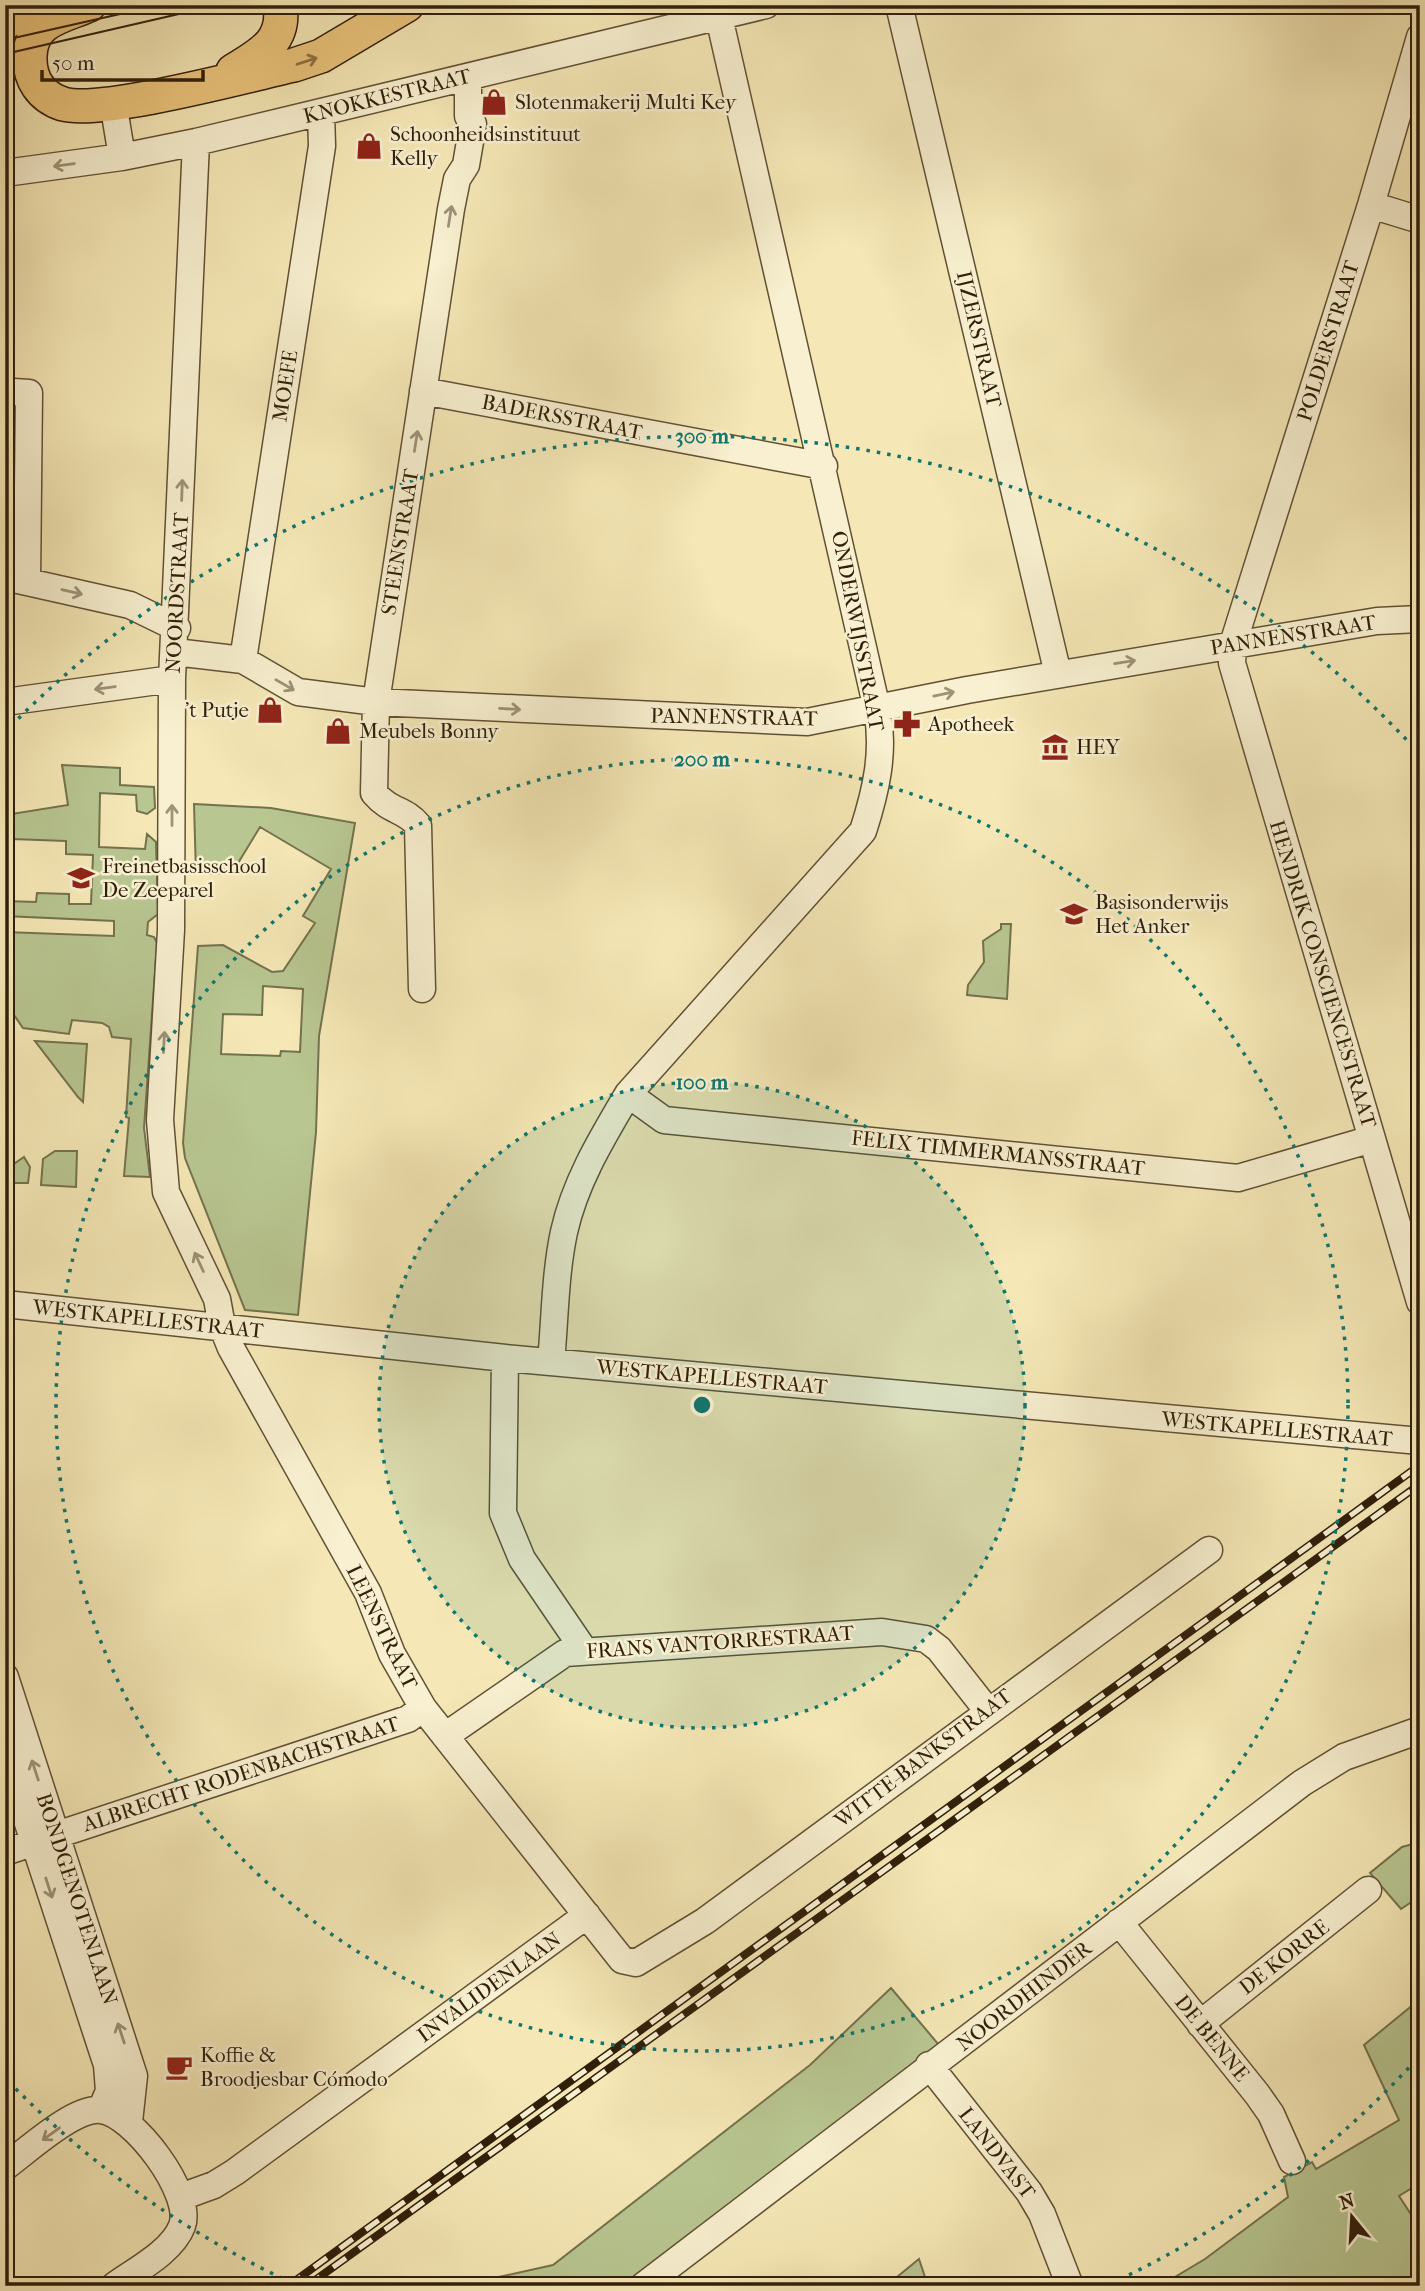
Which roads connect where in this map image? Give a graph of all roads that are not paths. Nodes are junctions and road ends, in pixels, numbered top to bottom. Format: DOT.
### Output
graph roads {
  1 [pos="29,5"];
  2 [pos="89,5"];
  3 [pos="280,5"];
  4 [pos="407,5"];
  5 [pos="766,5"];
  6 [pos="900,5"];
  7 [pos="719,17"];
  8 [pos="5,23"];
  9 [pos="1420,37"];
  10 [pos="468,77"];
  11 [pos="217,82"];
  12 [pos="19,83"];
  13 [pos="113,102"];
  14 [pos="321,112"];
  15 [pos="195,142"];
  16 [pos="122,157"];
  17 [pos="5,173"];
  18 [pos="1371,205"];
  19 [pos="1420,220"];
  20 [pos="423,391"];
  21 [pos="14,392"];
  22 [pos="824,466"];
  23 [pos="16,579"];
  24 [pos="1420,618"];
  25 [pos="176,640"];
  26 [pos="1233,644"];
  27 [pos="243,660"];
  28 [pos="1058,674"];
  29 [pos="173,679"];
  30 [pos="5,702"];
  31 [pos="376,702"];
  32 [pos="877,709"];
  33 [pos="422,989"];
  34 [pos="628,1094"];
  35 [pos="1372,1139"];
  36 [pos="1420,1302"];
  37 [pos="5,1304"];
  38 [pos="222,1326"];
  39 [pos="505,1358"];
  40 [pos="551,1362"];
  41 [pos="1420,1441"];
  42 [pos="1209,1550"];
  43 [pos="583,1650"];
  44 [pos="5,1677"];
  45 [pos="423,1708"];
  46 [pos="987,1710"];
  47 [pos="1420,1730"];
  48 [pos="445,1736"];
  49 [pos="5,1753"];
  50 [pos="45,1838"];
  51 [pos="5,1852"];
  52 [pos="1368,1890"];
  53 [pos="587,1915"];
  54 [pos="1119,1922"];
  55 [pos="636,1963"];
  56 [pos="1200,2024"];
  57 [pos="929,2065"];
  58 [pos="101,2110"];
  59 [pos="129,2122"];
  60 [pos="1292,2161"];
  61 [pos="5,2167"];
  62 [pos="181,2197"];
  63 [pos="114,2286"];
  64 [pos="643,2286"];
  65 [pos="1070,2286"];
  1 -- 8 [label="main road"];
  2 -- 12 [label="main road"];
  3 -- 11 [label="main road"];
  11 -- 4 [label="main road, one-way"];
  5 -- 7 [label="street, KNOKKESTRAAT"];
  6 -- 28 [label="street, IJZERSTRAAT"];
  7 -- 10 [label="street, KNOKKESTRAAT"];
  7 -- 22 [label="street, ONDERWIJSSTRAAT"];
  9 -- 18 [label="street, POLDERSTRAAT"];
  10 -- 14 [label="street, KNOKKESTRAAT"];
  20 -- 10 [label="street, STEENSTRAAT, one-way"];
  11 -- 13 [label="main road"];
  12 -- 13 [label="main road"];
  13 -- 16 [label="street"];
  14 -- 15 [label="street, KNOKKESTRAAT"];
  14 -- 27 [label="street, MOEFE"];
  15 -- 16 [label="street, KNOKKESTRAAT"];
  25 -- 15 [label="street, NOORDSTRAAT, one-way"];
  16 -- 17 [label="street, KNOKKESTRAAT, one-way"];
  18 -- 19 [label="street"];
  18 -- 26 [label="street, POLDERSTRAAT"];
  20 -- 22 [label="street, BADERSSTRAAT"];
  31 -- 20 [label="street, STEENSTRAAT, one-way"];
  21 -- 23 [label="street"];
  22 -- 32 [label="street, ONDERWIJSSTRAAT"];
  23 -- 25 [label="street, PANNENSTRAAT, one-way"];
  24 -- 26 [label="street, PANNENSTRAAT"];
  25 -- 27 [label="street, PANNENSTRAAT"];
  25 -- 29 [label="street, NOORDSTRAAT"];
  28 -- 26 [label="street, PANNENSTRAAT, one-way"];
  26 -- 35 [label="street, HENDRIK CONSCIENCESTRAAT"];
  27 -- 31 [label="street, PANNENSTRAAT, one-way"];
  32 -- 28 [label="street, PANNENSTRAAT, one-way"];
  29 -- 30 [label="street, one-way"];
  38 -- 29 [label="street, NOORDSTRAAT, one-way"];
  31 -- 32 [label="street, PANNENSTRAAT, one-way"];
  31 -- 33 [label="street, STEENSTRAAT"];
  32 -- 34 [label="street, ONDERWIJSSTRAAT"];
  34 -- 35 [label="street, FELIX TIMMERMANSSTRAAT"];
  34 -- 40 [label="street, ONDERWIJSSTRAAT"];
  35 -- 36 [label="street, HENDRIK CONSCIENCESTRAAT"];
  37 -- 38 [label="street, WESTKAPELLESTRAAT"];
  38 -- 39 [label="street, WESTKAPELLESTRAAT"];
  38 -- 45 [label="street, LEENSTRAAT"];
  39 -- 40 [label="street, WESTKAPELLESTRAAT"];
  39 -- 43 [label="street"];
  40 -- 41 [label="street, WESTKAPELLESTRAAT"];
  42 -- 46 [label="street, WITTE-BANKSTRAAT"];
  43 -- 46 [label="street, FRANS VANTORRESTRAAT"];
  43 -- 48 [label="street, FRANS VANTORRESTRAAT"];
  50 -- 44 [label="street, BONDGENOTENLAAN, one-way"];
  45 -- 48 [label="street, LEENSTRAAT"];
  45 -- 50 [label="street, ALBRECHT RODENBACHSTRAAT"];
  46 -- 55 [label="street, WITTE-BANKSTRAAT"];
  47 -- 54 [label="street, NOORDHINDER"];
  48 -- 53 [label="street, LEENSTRAAT"];
  49 -- 50 [label="street, BONDGENOTENLAAN"];
  50 -- 51 [label="street, ALBRECHT RODENBACHSTRAAT"];
  50 -- 58 [label="street, BONDGENOTENLAAN, one-way"];
  59 -- 50 [label="street, BONDGENOTENLAAN, one-way"];
  52 -- 56 [label="street, DE KORRE"];
  53 -- 55 [label="street, LEENSTRAAT"];
  53 -- 62 [label="street, INVALIDENLAAN"];
  54 -- 56 [label="street, DE BENNE"];
  54 -- 57 [label="street, NOORDHINDER"];
  56 -- 60 [label="street, DE BENNE"];
  57 -- 64 [label="street, NOORDHINDER"];
  57 -- 65 [label="street, LANDVAST"];
  58 -- 59 [label="street"];
  58 -- 61 [label="street, one-way"];
  59 -- 62 [label="street"];
  62 -- 63 [label="street"];
}
